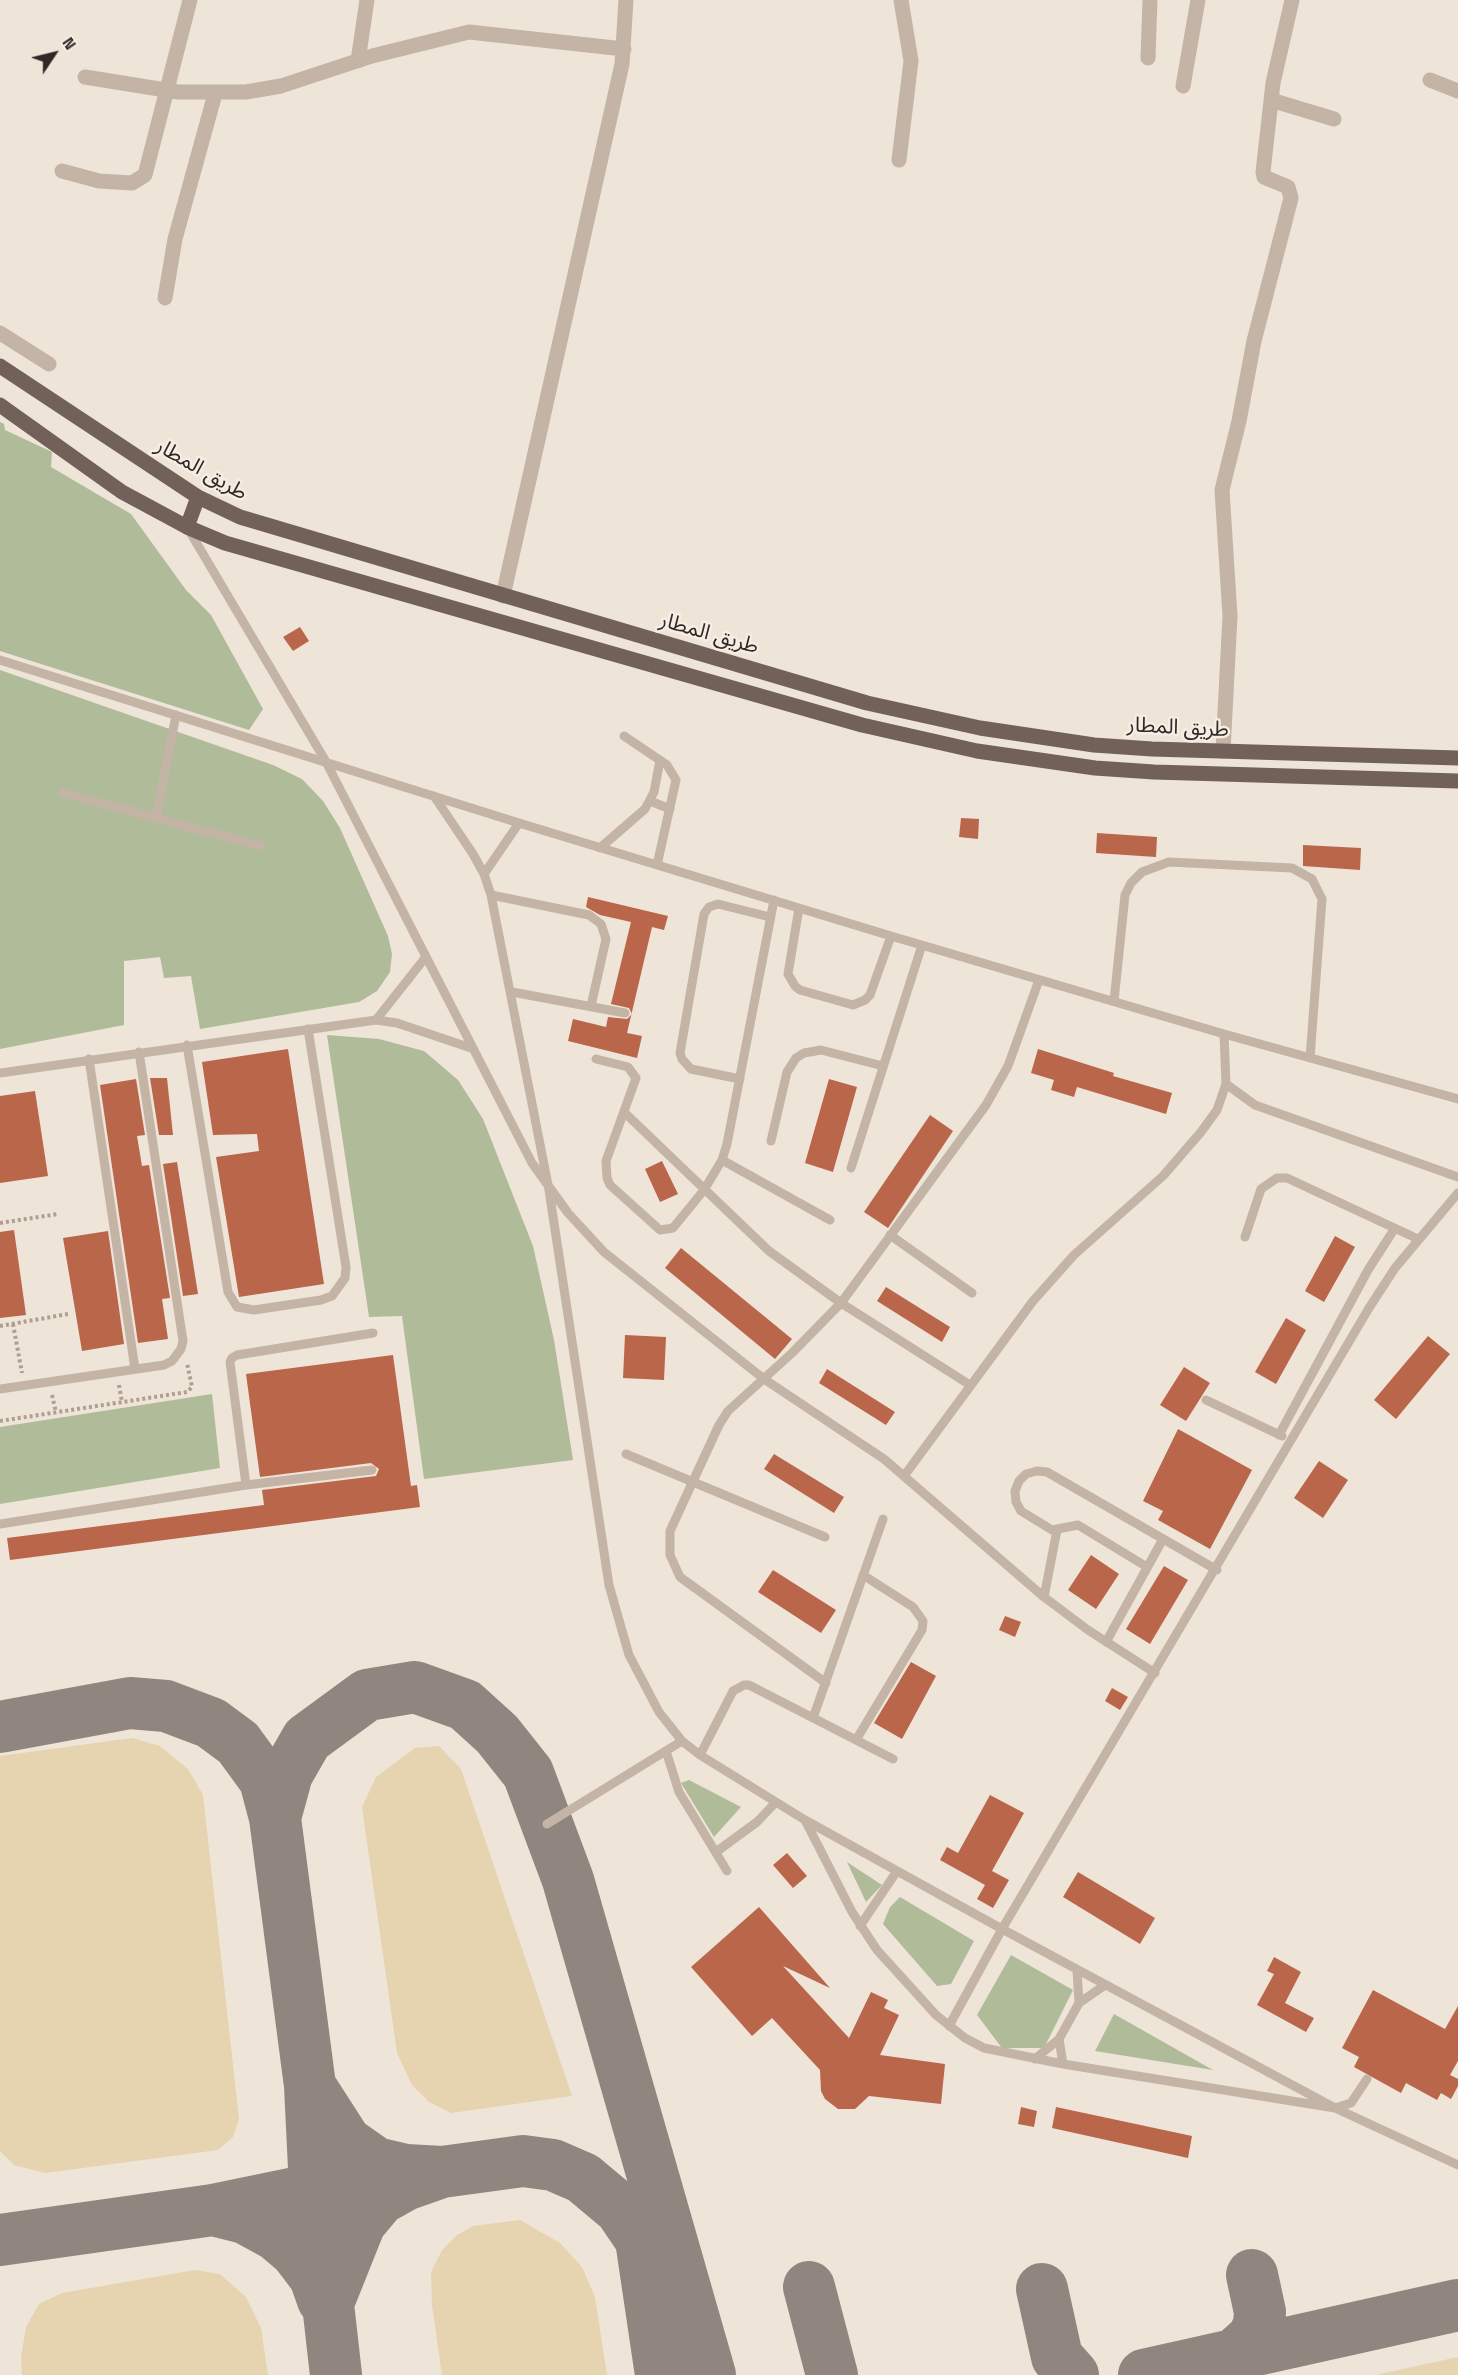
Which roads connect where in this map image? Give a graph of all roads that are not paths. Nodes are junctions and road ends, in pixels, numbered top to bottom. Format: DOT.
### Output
graph roads {
  1 [pos="190,0"];
  2 [pos="367,0"];
  3 [pos="626,0"];
  4 [pos="901,0"];
  5 [pos="1150,0"];
  6 [pos="1198,0"];
  7 [pos="1292,0"];
  8 [pos="624,49"];
  9 [pos="1148,58"];
  10 [pos="358,61"];
  11 [pos="85,77"];
  12 [pos="1430,80"];
  13 [pos="1183,86"];
  14 [pos="166,90"];
  15 [pos="1458,91"];
  16 [pos="215,94"];
  17 [pos="1271,100"];
  18 [pos="1334,120"];
  19 [pos="899,160"];
  20 [pos="62,171"];
  21 [pos="165,298"];
  22 [pos="0,333"];
  23 [pos="49,364"];
  24 [pos="0,366"];
  25 [pos="0,405"];
  26 [pos="198,497"];
  27 [pos="187,527"];
  28 [pos="503,596"];
  29 [pos="0,660"];
  30 [pos="176,715"];
  31 [pos="624,736"];
  32 [pos="1223,751"];
  33 [pos="1409,757"];
  34 [pos="1458,759"];
  35 [pos="325,760"];
  36 [pos="660,760"];
  37 [pos="1409,780"];
  38 [pos="1458,781"];
  39 [pos="63,794"];
  40 [pos="434,796"];
  41 [pos="650,801"];
  42 [pos="670,809"];
  43 [pos="156,818"];
  44 [pos="519,823"];
  45 [pos="260,846"];
  46 [pos="600,848"];
  47 [pos="657,865"];
  48 [pos="484,874"];
  49 [pos="491,896"];
  50 [pos="774,900"];
  51 [pos="799,908"];
  52 [pos="770,917"];
  53 [pos="891,936"];
  54 [pos="922,945"];
  55 [pos="425,957"];
  56 [pos="1039,980"];
  57 [pos="512,992"];
  58 [pos="1114,1001"];
  59 [pos="591,1006"];
  60 [pos="625,1013"];
  61 [pos="376,1020"];
  62 [pos="308,1029"];
  63 [pos="1224,1034"];
  64 [pos="188,1045"];
  65 [pos="471,1048"];
  66 [pos="140,1052"];
  67 [pos="1310,1058"];
  68 [pos="89,1059"];
  69 [pos="596,1059"];
  70 [pos="883,1066"];
  71 [pos="0,1073"];
  72 [pos="740,1079"];
  73 [pos="1226,1084"];
  74 [pos="1458,1099"];
  75 [pos="625,1113"];
  76 [pos="771,1141"];
  77 [pos="722,1160"];
  78 [pos="851,1168"];
  79 [pos="1458,1177"];
  80 [pos="549,1190"];
  81 [pos="704,1190"];
  82 [pos="1458,1193"];
  83 [pos="830,1220"];
  84 [pos="1395,1228"];
  85 [pos="890,1235"];
  86 [pos="1245,1237"];
  87 [pos="1418,1239"];
  88 [pos="972,1293"];
  89 [pos="841,1303"];
  90 [pos="373,1333"];
  91 [pos="135,1369"];
  92 [pos="764,1379"];
  93 [pos="970,1385"];
  94 [pos="0,1389"];
  95 [pos="1206,1400"];
  96 [pos="1279,1435"];
  97 [pos="1292,1441"];
  98 [pos="626,1454"];
  99 [pos="372,1470"];
  100 [pos="904,1476"];
  101 [pos="692,1482"];
  102 [pos="246,1485"];
  103 [pos="883,1519"];
  104 [pos="0,1524"];
  105 [pos="1057,1530"];
  106 [pos="825,1537"];
  107 [pos="1163,1539"];
  108 [pos="1147,1568"];
  109 [pos="1217,1570"];
  110 [pos="863,1575"];
  111 [pos="1044,1597"];
  112 [pos="1106,1641"];
  113 [pos="1155,1673"];
  114 [pos="826,1683"];
  115 [pos="813,1718"];
  116 [pos="856,1740"];
  117 [pos="682,1741"];
  118 [pos="666,1751"];
  119 [pos="700,1755"];
  120 [pos="893,1759"];
  121 [pos="776,1802"];
  122 [pos="805,1820"];
  123 [pos="547,1824"];
  124 [pos="716,1852"];
  125 [pos="727,1871"];
  126 [pos="897,1871"];
  127 [pos="860,1926"];
  128 [pos="1002,1929"];
  129 [pos="1077,1970"];
  130 [pos="1105,1985"];
  131 [pos="1078,2003"];
  132 [pos="949,2026"];
  133 [pos="1059,2039"];
  134 [pos="1035,2059"];
  135 [pos="1063,2064"];
  136 [pos="1367,2079"];
  137 [pos="1335,2108"];
  138 [pos="1458,2164"];
  1 -- 14 [label="street"];
  2 -- 10 [label="street"];
  3 -- 8 [label="street"];
  4 -- 19 [label="street"];
  5 -- 9 [label="street"];
  6 -- 13 [label="street"];
  7 -- 17 [label="street"];
  8 -- 10 [label="street"];
  8 -- 28 [label="street"];
  10 -- 16 [label="street"];
  11 -- 14 [label="street"];
  12 -- 15 [label="street"];
  14 -- 16 [label="street"];
  14 -- 20 [label="street"];
  16 -- 21 [label="street"];
  17 -- 18 [label="street"];
  17 -- 32 [label="street"];
  22 -- 23 [label="street"];
  24 -- 26 [label="main road, طريق المطار"];
  25 -- 27 [label="main road, طريق المطار"];
  26 -- 27 [label="main road"];
  26 -- 28 [label="main road, طريق المطار"];
  27 -- 35 [label="lane"];
  27 -- 37 [label="main road, طريق المطار"];
  28 -- 32 [label="main road, طريق المطار"];
  29 -- 30 [label="lane"];
  30 -- 35 [label="lane"];
  30 -- 43 [label="lane"];
  31 -- 36 [label="lane"];
  32 -- 33 [label="main road, طريق المطار"];
  33 -- 34 [label="main road, طريق المطار"];
  33 -- 37 [label="main road"];
  35 -- 40 [label="lane"];
  35 -- 55 [label="lane"];
  36 -- 41 [label="lane"];
  36 -- 42 [label="lane"];
  37 -- 38 [label="main road, طريق المطار"];
  39 -- 43 [label="lane"];
  40 -- 44 [label="lane"];
  40 -- 48 [label="lane"];
  41 -- 42 [label="lane"];
  41 -- 46 [label="lane"];
  42 -- 47 [label="lane"];
  43 -- 45 [label="lane"];
  44 -- 46 [label="lane"];
  44 -- 48 [label="lane"];
  46 -- 47 [label="lane"];
  47 -- 50 [label="lane"];
  48 -- 49 [label="lane"];
  49 -- 57 [label="lane"];
  49 -- 59 [label="lane"];
  50 -- 51 [label="lane"];
  50 -- 52 [label="lane"];
  51 -- 53 [label="lane"];
  51 -- 53 [label="lane"];
  52 -- 72 [label="lane"];
  52 -- 72 [label="lane"];
  53 -- 54 [label="lane"];
  54 -- 56 [label="lane"];
  54 -- 70 [label="lane"];
  55 -- 61 [label="lane"];
  55 -- 65 [label="lane"];
  56 -- 58 [label="lane"];
  56 -- 85 [label="lane"];
  57 -- 59 [label="lane"];
  57 -- 80 [label="lane"];
  58 -- 63 [label="lane"];
  58 -- 67 [label="lane"];
  59 -- 60 [label="lane"];
  61 -- 62 [label="lane"];
  61 -- 65 [label="lane"];
  62 -- 64 [label="lane"];
  62 -- 64 [label="lane"];
  63 -- 67 [label="lane"];
  63 -- 73 [label="lane"];
  64 -- 66 [label="lane"];
  65 -- 80 [label="lane"];
  66 -- 68 [label="lane"];
  66 -- 91 [label="lane"];
  67 -- 74 [label="lane"];
  68 -- 71 [label="lane"];
  68 -- 91 [label="lane"];
  69 -- 75 [label="lane"];
  70 -- 76 [label="lane"];
  70 -- 78 [label="lane"];
  72 -- 77 [label="lane"];
  73 -- 79 [label="lane"];
  73 -- 93 [label="lane"];
  75 -- 81 [label="lane"];
  75 -- 81 [label="lane"];
  77 -- 81 [label="lane"];
  77 -- 83 [label="lane"];
  80 -- 92 [label="lane"];
  80 -- 117 [label="lane"];
  81 -- 89 [label="lane"];
  82 -- 87 [label="lane"];
  84 -- 86 [label="lane"];
  84 -- 87 [label="lane"];
  84 -- 96 [label="lane"];
  85 -- 88 [label="lane"];
  85 -- 89 [label="lane"];
  87 -- 97 [label="lane"];
  89 -- 92 [label="lane"];
  89 -- 93 [label="lane"];
  90 -- 102 [label="lane"];
  91 -- 94 [label="lane"];
  92 -- 100 [label="lane"];
  92 -- 101 [label="lane"];
  93 -- 100 [label="lane"];
  95 -- 96 [label="lane"];
  96 -- 97 [label="lane"];
  97 -- 109 [label="lane"];
  98 -- 101 [label="lane"];
  99 -- 102 [label="lane"];
  100 -- 111 [label="lane"];
  101 -- 106 [label="lane"];
  101 -- 114 [label="lane"];
  102 -- 104 [label="lane"];
  103 -- 110 [label="lane"];
  105 -- 107 [label="lane"];
  105 -- 108 [label="lane"];
  105 -- 111 [label="lane"];
  107 -- 108 [label="lane"];
  107 -- 109 [label="lane"];
  108 -- 112 [label="lane"];
  109 -- 113 [label="lane"];
  110 -- 114 [label="lane"];
  110 -- 116 [label="lane"];
  111 -- 112 [label="lane"];
  112 -- 113 [label="lane"];
  113 -- 128 [label="lane"];
  114 -- 115 [label="lane"];
  115 -- 116 [label="lane"];
  115 -- 119 [label="lane"];
  116 -- 120 [label="lane"];
  117 -- 118 [label="lane"];
  117 -- 119 [label="lane"];
  118 -- 123 [label="lane"];
  118 -- 124 [label="lane"];
  119 -- 121 [label="lane"];
  121 -- 122 [label="lane"];
  121 -- 124 [label="lane"];
  122 -- 126 [label="lane"];
  122 -- 127 [label="lane"];
  124 -- 125 [label="lane"];
  126 -- 127 [label="lane"];
  126 -- 128 [label="lane"];
  127 -- 132 [label="lane"];
  128 -- 129 [label="lane"];
  128 -- 132 [label="lane"];
  129 -- 130 [label="lane"];
  129 -- 131 [label="lane"];
  130 -- 131 [label="lane"];
  130 -- 137 [label="lane"];
  131 -- 133 [label="lane"];
  132 -- 134 [label="lane"];
  133 -- 134 [label="lane"];
  133 -- 135 [label="lane"];
  134 -- 135 [label="lane"];
  135 -- 137 [label="lane"];
  136 -- 137 [label="lane"];
  137 -- 138 [label="lane"];
}
